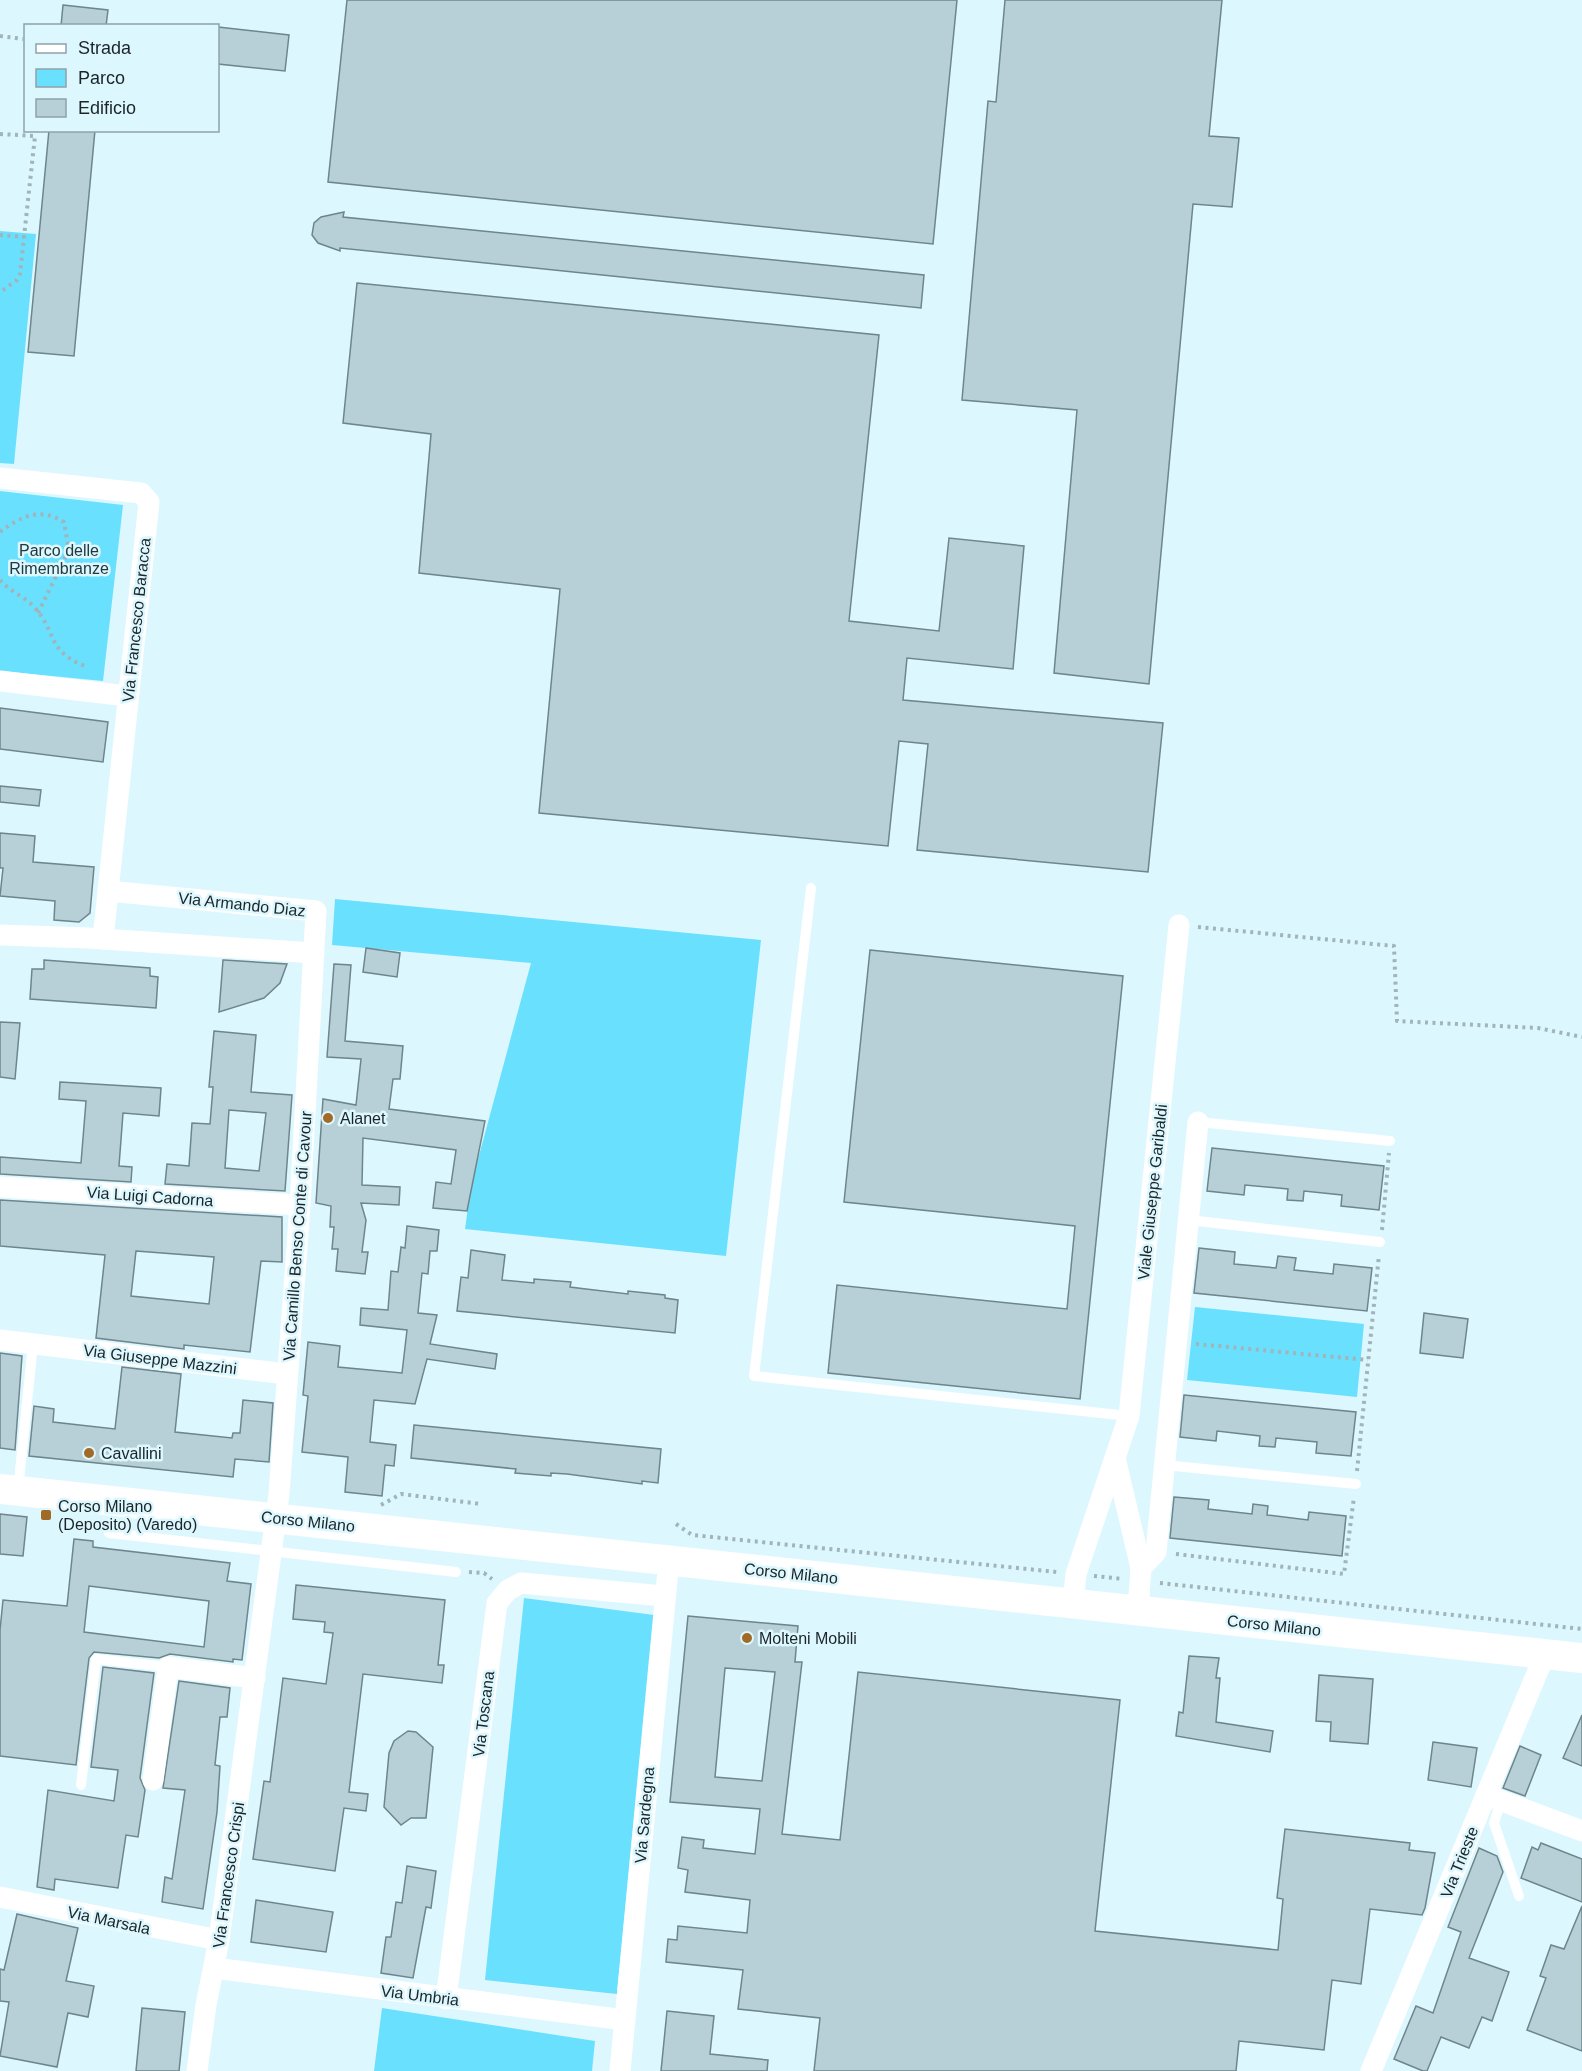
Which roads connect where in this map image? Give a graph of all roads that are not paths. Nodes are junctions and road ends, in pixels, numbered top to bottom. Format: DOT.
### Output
graph roads {
  1 [pos="0,478"];
  2 [pos="0,681"];
  3 [pos="127,696"];
  4 [pos="811,888"];
  5 [pos="108,891"];
  6 [pos="1179,926"];
  7 [pos="0,935"];
  8 [pos="103,939"];
  9 [pos="314,953"];
  10 [pos="1198,1122"];
  11 [pos="1390,1141"];
  12 [pos="0,1186"];
  13 [pos="300,1205"];
  14 [pos="1189,1220"];
  15 [pos="1380,1242"];
  16 [pos="0,1340"];
  17 [pos="33,1344"];
  18 [pos="288,1374"];
  19 [pos="1129,1416"];
  20 [pos="1114,1457"];
  21 [pos="1164,1466"];
  22 [pos="1356,1484"];
  23 [pos="9,1490"];
  24 [pos="276,1518"];
  25 [pos="109,1533"];
  26 [pos="273,1552"];
  27 [pos="669,1560"];
  28 [pos="1141,1568"];
  29 [pos="456,1572"];
  30 [pos="664,1596"];
  31 [pos="1073,1603"];
  32 [pos="1138,1610"];
  33 [pos="1545,1654"];
  34 [pos="1582,1658"];
  35 [pos="168,1667"];
  36 [pos="255,1678"];
  37 [pos="153,1780"];
  38 [pos="81,1785"];
  39 [pos="1494,1798"];
  40 [pos="1582,1831"];
  41 [pos="1519,1896"];
  42 [pos="0,1898"];
  43 [pos="219,1940"];
  44 [pos="214,1968"];
  45 [pos="446,1999"];
  46 [pos="625,2020"];
  47 [pos="197,2071"];
  48 [pos="620,2071"];
  49 [pos="1371,2071"];
  1 -- 3 [label="street, Via Francesco Baracca"];
  2 -- 3 [label="street"];
  3 -- 5 [label="street, Via Francesco Baracca"];
  4 -- 19 [label="lane"];
  5 -- 8 [label="street"];
  5 -- 9 [label="street, Via Armando Diaz"];
  6 -- 19 [label="street, Viale Giuseppe Garibaldi"];
  7 -- 8 [label="street"];
  8 -- 9 [label="street"];
  9 -- 13 [label="street, Via Camillo Benso Conte di Cavour"];
  10 -- 11 [label="lane"];
  10 -- 14 [label="street"];
  12 -- 13 [label="street, Via Luigi Cadorna"];
  13 -- 18 [label="street, Via Camillo Benso Conte di Cavour"];
  14 -- 15 [label="lane"];
  14 -- 21 [label="street"];
  16 -- 17 [label="street, Via Giuseppe Mazzini"];
  17 -- 18 [label="street, Via Giuseppe Mazzini"];
  17 -- 23 [label="lane"];
  18 -- 24 [label="street, Via Camillo Benso Conte di Cavour"];
  19 -- 20 [label="street, Viale Giuseppe Garibaldi"];
  20 -- 28 [label="street"];
  20 -- 31 [label="street, Viale Giuseppe Garibaldi"];
  21 -- 22 [label="lane"];
  21 -- 28 [label="street"];
  23 -- 24 [label="main road, Corso Milano"];
  24 -- 26 [label="street, Via Francesco Crispi"];
  24 -- 27 [label="main road, Corso Milano"];
  25 -- 26 [label="lane"];
  26 -- 29 [label="lane"];
  26 -- 36 [label="street, Via Francesco Crispi"];
  27 -- 30 [label="street, Via Sardegna"];
  27 -- 31 [label="main road, Corso Milano"];
  28 -- 32 [label="street"];
  30 -- 45 [label="street, Via Toscana"];
  30 -- 46 [label="street, Via Sardegna"];
  31 -- 32 [label="main road, Corso Milano"];
  32 -- 33 [label="main road, Corso Milano"];
  33 -- 34 [label="main road, Corso Milano"];
  33 -- 39 [label="street, Via Trieste"];
  35 -- 36 [label="street"];
  35 -- 37 [label="street"];
  35 -- 38 [label="lane"];
  36 -- 43 [label="street, Via Francesco Crispi"];
  39 -- 40 [label="street"];
  39 -- 41 [label="lane"];
  39 -- 49 [label="street, Via Trieste"];
  42 -- 43 [label="street, Via Marsala"];
  43 -- 44 [label="street, Via Francesco Crispi"];
  44 -- 45 [label="street, Via Umbria"];
  44 -- 47 [label="street, Via Francesco Crispi"];
  45 -- 46 [label="street, Via Umbria"];
  46 -- 48 [label="street, Via Sardegna"];
}
